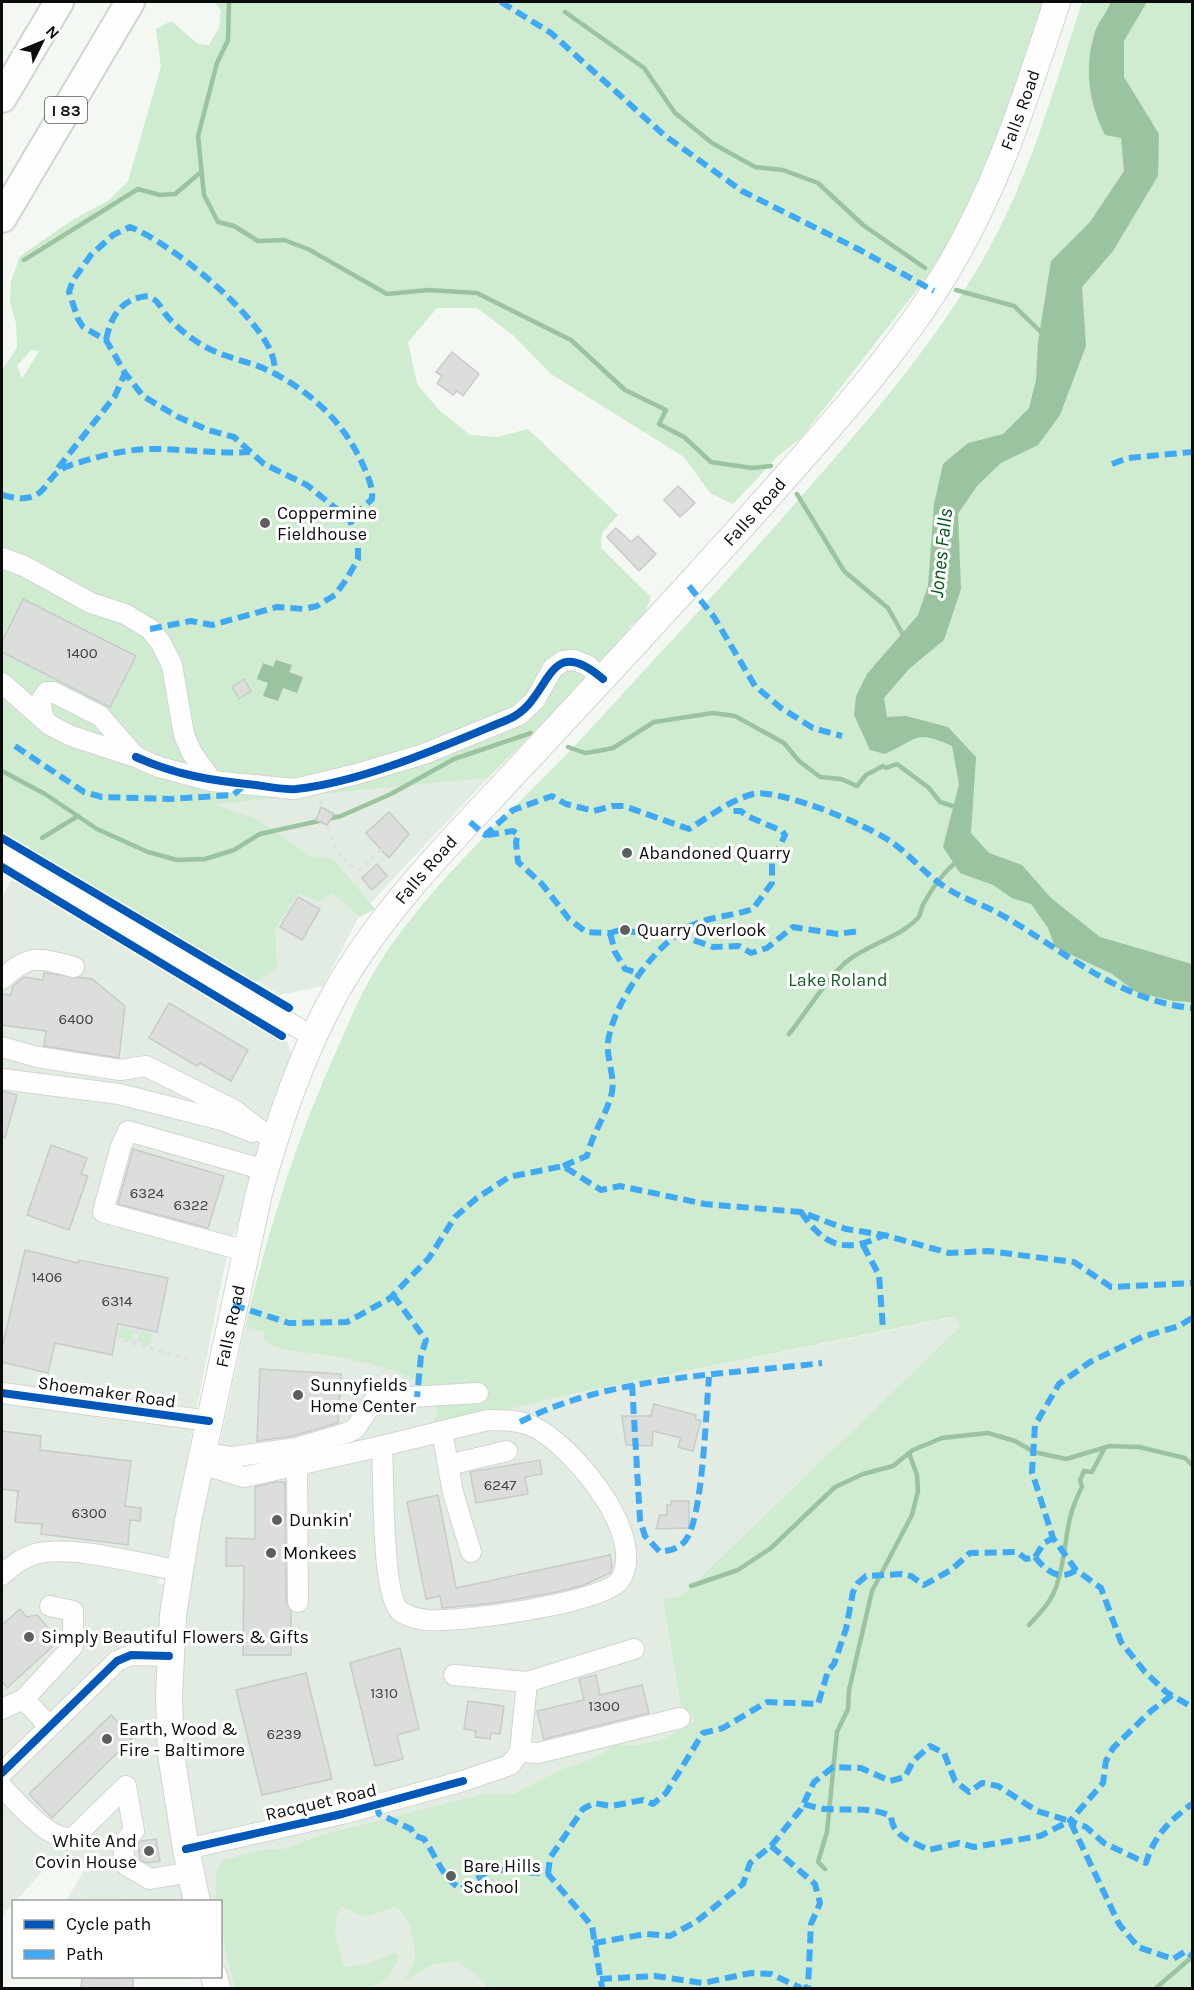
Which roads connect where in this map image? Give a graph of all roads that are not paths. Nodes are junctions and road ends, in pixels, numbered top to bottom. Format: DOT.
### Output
graph roads {
  1 [pos="59,2"];
  2 [pos="130,2"];
  3 [pos="1057,2"];
  4 [pos="2,98"];
  5 [pos="2,218"];
  6 [pos="2,558"];
  7 [pos="603,679"];
  8 [pos="2,684"];
  9 [pos="44,720"];
  10 [pos="136,757"];
  11 [pos="212,781"];
  12 [pos="2,853"];
  13 [pos="74,967"];
  14 [pos="2,979"];
  15 [pos="315,1038"];
  16 [pos="2,1047"];
  17 [pos="2,1079"];
  18 [pos="274,1141"];
  19 [pos="265,1170"];
  20 [pos="246,1251"];
  21 [pos="2,1393"];
  22 [pos="478,1393"];
  23 [pos="209,1421"];
  24 [pos="442,1431"];
  25 [pos="382,1446"];
  26 [pos="507,1451"];
  27 [pos="202,1458"];
  28 [pos="297,1466"];
  29 [pos="448,1466"];
  30 [pos="471,1552"];
  31 [pos="179,1571"];
  32 [pos="2,1575"];
  33 [pos="298,1602"];
  34 [pos="50,1606"];
  35 [pos="634,1649"];
  36 [pos="169,1656"];
  37 [pos="454,1675"];
  38 [pos="527,1682"];
  39 [pos="24,1700"];
  40 [pos="2,1709"];
  41 [pos="680,1718"];
  42 [pos="49,1726"];
  43 [pos="520,1752"];
  44 [pos="2,1773"];
  45 [pos="2,1787"];
  46 [pos="188,1860"];
  47 [pos="197,1900"];
  1 -- 4 [label="highway"];
  2 -- 5 [label="highway, I 83"];
  3 -- 7 [label="main road, Falls Road"];
  6 -- 11 [label="street"];
  7 -- 11 [label="street"];
  7 -- 15 [label="main road, Falls Road"];
  8 -- 9 [label="street"];
  9 -- 10 [label="street"];
  9 -- 10 [label="street"];
  10 -- 11 [label="street"];
  12 -- 15 [label="street"];
  13 -- 14 [label="street"];
  15 -- 18 [label="main road, Falls Road"];
  16 -- 18 [label="street"];
  17 -- 18 [label="street"];
  18 -- 19 [label="main road, Falls Road"];
  19 -- 20 [label="main road, Falls Road"];
  19 -- 20 [label="street"];
  20 -- 23 [label="main road, Falls Road"];
  21 -- 23 [label="street, Shoemaker Road"];
  22 -- 27 [label="street"];
  23 -- 27 [label="main road, Falls Road"];
  24 -- 25 [label="street"];
  24 -- 25 [label="street"];
  24 -- 29 [label="street"];
  25 -- 28 [label="street"];
  26 -- 29 [label="street"];
  27 -- 28 [label="street"];
  27 -- 31 [label="main road, Falls Road"];
  28 -- 33 [label="street"];
  29 -- 30 [label="street"];
  31 -- 32 [label="street"];
  31 -- 36 [label="main road, Falls Road"];
  34 -- 39 [label="street"];
  35 -- 38 [label="street"];
  36 -- 42 [label="street"];
  36 -- 46 [label="main road, Falls Road"];
  37 -- 38 [label="street"];
  38 -- 43 [label="street"];
  39 -- 40 [label="street"];
  39 -- 42 [label="street"];
  41 -- 43 [label="street"];
  42 -- 44 [label="street"];
  43 -- 46 [label="street, Racquet Road"];
  45 -- 46 [label="street, Racquet Road"];
  46 -- 47 [label="main road, Falls Road"];
}
